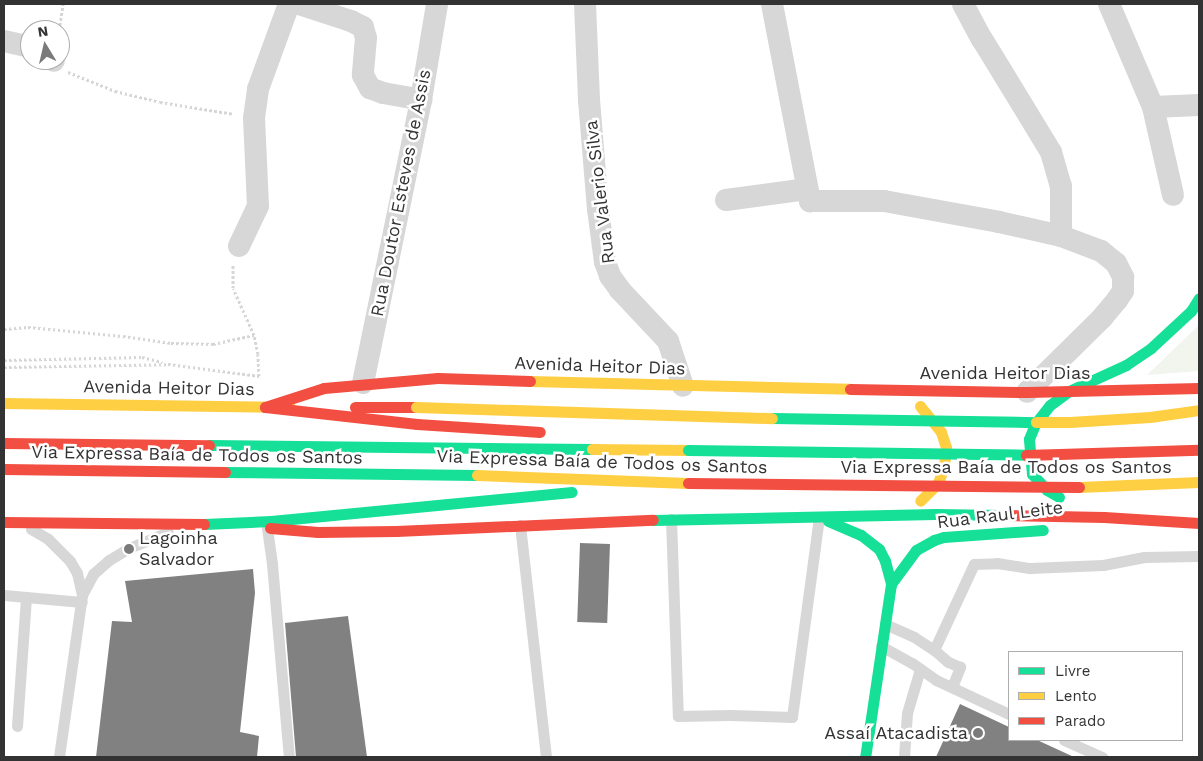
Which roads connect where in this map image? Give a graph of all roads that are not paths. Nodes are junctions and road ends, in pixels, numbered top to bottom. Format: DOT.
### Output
graph roads {
  1 [pos="289,4"];
  2 [pos="299,4"];
  3 [pos="437,4"];
  4 [pos="586,4"];
  5 [pos="772,4"];
  6 [pos="963,4"];
  7 [pos="1109,4"];
  8 [pos="4,41"];
  9 [pos="20,45"];
  10 [pos="421,100"];
  11 [pos="1199,105"];
  12 [pos="1153,107"];
  13 [pos="808,189"];
  14 [pos="1173,195"];
  15 [pos="726,200"];
  16 [pos="1061,236"];
  17 [pos="239,246"];
  18 [pos="1199,298"];
  19 [pos="364,383"];
  20 [pos="683,386"];
  21 [pos="1199,388"];
  22 [pos="894,390"];
  23 [pos="1027,392"];
  24 [pos="1069,392"];
  25 [pos="4,403"];
  26 [pos="265,407"];
  27 [pos="1199,410"];
  28 [pos="553,434"];
  29 [pos="582,437"];
  30 [pos="4,444"];
  31 [pos="688,450"];
  32 [pos="1199,450"];
  33 [pos="4,469"];
  34 [pos="1199,482"];
  35 [pos="688,483"];
  36 [pos="898,515"];
  37 [pos="1104,517"];
  38 [pos="820,518"];
  39 [pos="671,519"];
  40 [pos="4,522"];
  41 [pos="19,522"];
  42 [pos="1199,523"];
  43 [pos="191,524"];
  44 [pos="204,524"];
  45 [pos="520,526"];
  46 [pos="267,528"];
  47 [pos="1199,556"];
  48 [pos="891,584"];
  49 [pos="4,595"];
  50 [pos="26,597"];
  51 [pos="82,599"];
  52 [pos="885,624"];
  53 [pos="881,646"];
  54 [pos="934,650"];
  55 [pos="920,669"];
  56 [pos="952,687"];
  57 [pos="1008,714"];
  58 [pos="17,726"];
  59 [pos="1066,741"];
  60 [pos="59,757"];
  61 [pos="290,757"];
  62 [pos="546,757"];
  63 [pos="865,757"];
  64 [pos="904,757"];
  65 [pos="1102,757"];
  1 -- 17 [label="street"];
  2 -- 10 [label="street"];
  3 -- 10 [label="street, Rua Doutor Esteves de Assis"];
  4 -- 20 [label="street, Rua Valerio Silva"];
  5 -- 13 [label="street"];
  6 -- 16 [label="street"];
  7 -- 12 [label="street"];
  8 -- 9 [label="street"];
  10 -- 19 [label="street, Rua Doutor Esteves de Assis"];
  11 -- 12 [label="street"];
  12 -- 14 [label="street"];
  13 -- 15 [label="street"];
  13 -- 16 [label="street"];
  16 -- 23 [label="street"];
  18 -- 24 [label="main road"];
  19 -- 20 [label="main road, Avenida Heitor Dias"];
  19 -- 26 [label="main road, Avenida Heitor Dias"];
  20 -- 22 [label="main road, Avenida Heitor Dias"];
  21 -- 24 [label="main road, Avenida Heitor Dias"];
  22 -- 23 [label="main road, Avenida Heitor Dias"];
  22 -- 36 [label="main road"];
  23 -- 24 [label="main road, Avenida Heitor Dias"];
  24 -- 37 [label="main road"];
  25 -- 26 [label="main road, Avenida Heitor Dias"];
  26 -- 27 [label="main road, bridge"];
  26 -- 28 [label="main road"];
  29 -- 31 [label="main road"];
  30 -- 31 [label="main road, Via Expressa Baía de Todos os Santos"];
  31 -- 32 [label="main road, Via Expressa Baía de Todos os Santos, bridge"];
  33 -- 35 [label="main road, Via Expressa Baía de Todos os Santos"];
  34 -- 35 [label="main road, Via Expressa Baía de Todos os Santos, bridge"];
  35 -- 44 [label="main road"];
  36 -- 37 [label="main road"];
  36 -- 38 [label="main road"];
  37 -- 42 [label="main road"];
  37 -- 48 [label="main road, Rua Raul Leite"];
  38 -- 39 [label="main road"];
  38 -- 39 [label="lane"];
  38 -- 48 [label="main road, Rua Raul Leite"];
  39 -- 45 [label="main road"];
  40 -- 41 [label="main road"];
  41 -- 43 [label="main road"];
  41 -- 51 [label="lane"];
  43 -- 44 [label="main road"];
  43 -- 51 [label="lane"];
  44 -- 46 [label="main road"];
  45 -- 46 [label="main road"];
  45 -- 62 [label="lane"];
  46 -- 61 [label="lane"];
  47 -- 54 [label="lane"];
  48 -- 52 [label="main road, Rua Raul Leite"];
  49 -- 50 [label="lane"];
  50 -- 51 [label="lane"];
  50 -- 58 [label="lane"];
  51 -- 60 [label="lane"];
  52 -- 53 [label="main road, Rua Raul Leite"];
  52 -- 54 [label="lane"];
  53 -- 55 [label="lane"];
  53 -- 63 [label="main road, Rua Raul Leite"];
  54 -- 56 [label="lane"];
  55 -- 56 [label="lane"];
  55 -- 64 [label="lane"];
  56 -- 57 [label="lane"];
  59 -- 65 [label="lane"];
}
